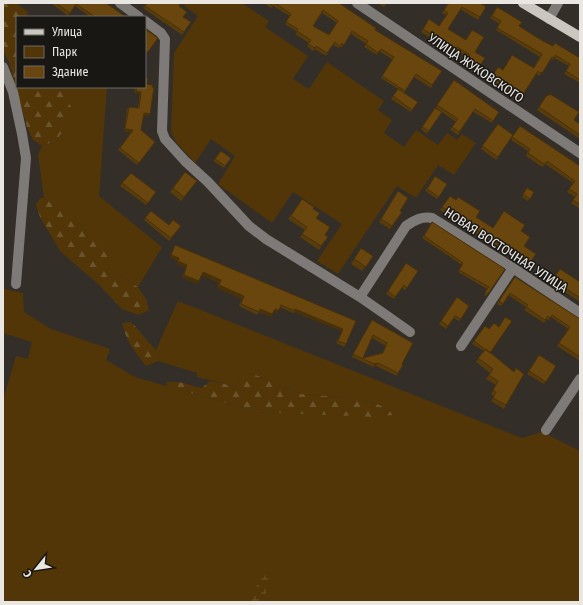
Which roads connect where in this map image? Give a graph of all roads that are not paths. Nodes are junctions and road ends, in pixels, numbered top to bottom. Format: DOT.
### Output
graph roads {
  1 [pos="120,3"];
  2 [pos="357,3"];
  3 [pos="523,3"];
  4 [pos="558,3"];
  5 [pos="138,16"];
  6 [pos="548,18"];
  7 [pos="146,22"];
  8 [pos="580,37"];
  9 [pos="3,67"];
  10 [pos="580,153"];
  11 [pos="513,268"];
  12 [pos="16,284"];
  13 [pos="360,297"];
  14 [pos="580,313"];
  15 [pos="410,332"];
  16 [pos="461,346"];
  17 [pos="580,379"];
  18 [pos="546,430"];
  1 -- 5 [label="street"];
  2 -- 10 [label="street, УЛИЦА ЖУКОВСКОГО"];
  3 -- 6 [label="main road"];
  4 -- 6 [label="street"];
  6 -- 8 [label="main road"];
  7 -- 13 [label="street"];
  9 -- 12 [label="street"];
  11 -- 13 [label="street, НОВАЯ ВОСТОЧНАЯ УЛИЦА"];
  11 -- 14 [label="street, НОВАЯ ВОСТОЧНАЯ УЛИЦА"];
  11 -- 16 [label="street"];
  13 -- 15 [label="street"];
  17 -- 18 [label="street"];
}
